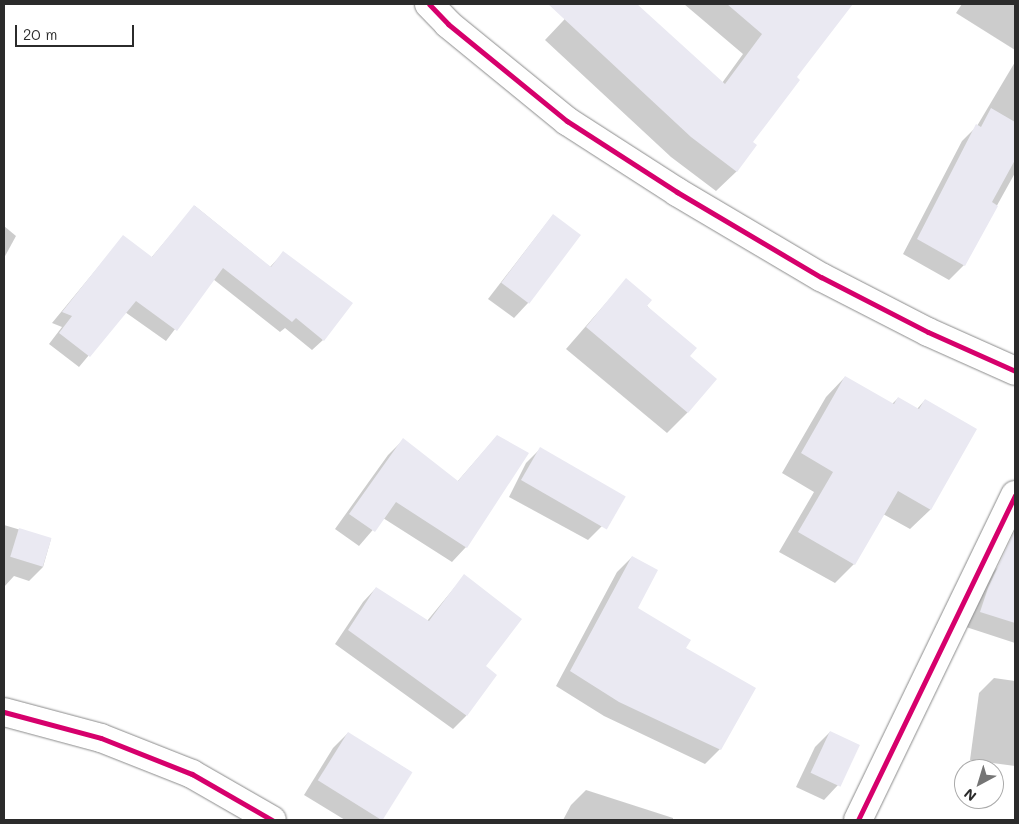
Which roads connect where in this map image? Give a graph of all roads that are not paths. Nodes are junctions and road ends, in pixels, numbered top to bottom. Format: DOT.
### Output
graph roads {
  1 [pos="429,4"];
  2 [pos="1015,371"];
  3 [pos="1015,495"];
  4 [pos="4,712"];
  5 [pos="272,820"];
  6 [pos="858,820"];
  1 -- 2 [label="street"];
  3 -- 6 [label="street"];
  4 -- 5 [label="street"];
}
